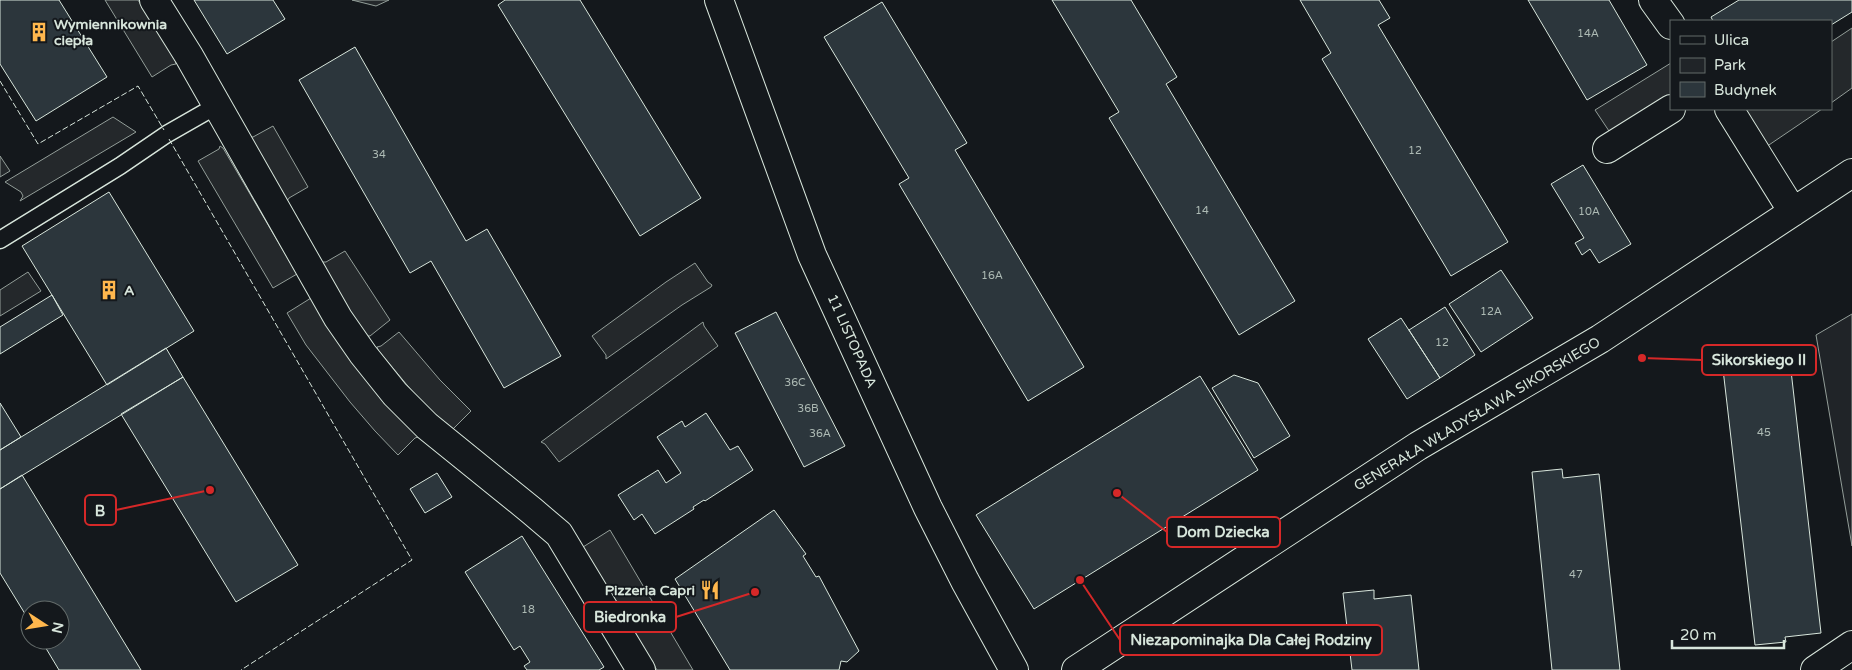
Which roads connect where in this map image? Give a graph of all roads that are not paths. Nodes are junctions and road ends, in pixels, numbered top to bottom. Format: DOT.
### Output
graph roads {
  1 [pos="154,0"];
  2 [pos="719,0"];
  3 [pos="1653,0"];
  4 [pos="1670,24"];
  5 [pos="216,106"];
  6 [pos="1670,110"];
  7 [pos="1729,110"];
  8 [pos="1607,148"];
  9 [pos="1852,173"];
  10 [pos="1793,212"];
  11 [pos="0,240"];
  12 [pos="1852,645"];
  13 [pos="641,670"];
  14 [pos="1014,670"];
  15 [pos="1076,670"];
  16 [pos="1815,670"];
  1 -- 5 [label="street"];
  2 -- 14 [label="street, 11 LISTOPADA"];
  3 -- 4 [label="street"];
  5 -- 11 [label="lane"];
  5 -- 13 [label="street"];
  6 -- 8 [label="street"];
  7 -- 10 [label="street"];
  9 -- 10 [label="street, GENERAŁA WŁADYSŁAWA SIKORSKIEGO"];
  10 -- 15 [label="street, GENERAŁA WŁADYSŁAWA SIKORSKIEGO"];
  12 -- 16 [label="street"];
}
